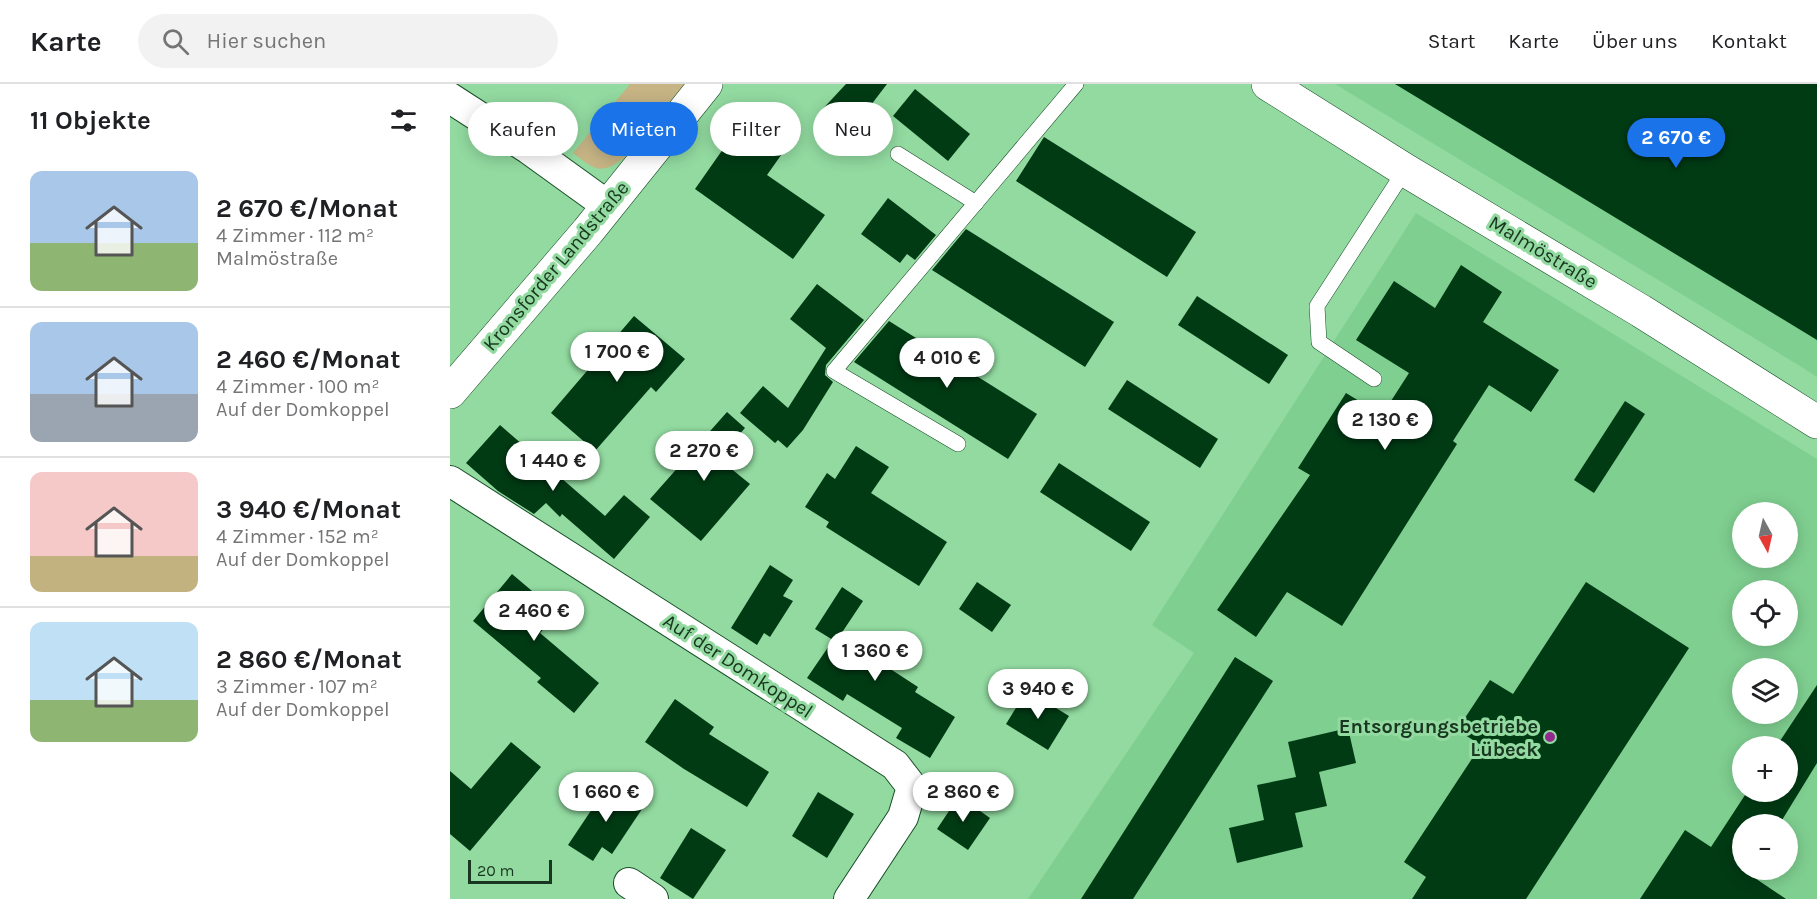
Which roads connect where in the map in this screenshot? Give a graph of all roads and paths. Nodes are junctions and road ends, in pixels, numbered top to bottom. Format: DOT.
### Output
graph roads {
  1 [pos="706,84"];
  2 [pos="1076,84"];
  3 [pos="1268,84"];
  4 [pos="450,99"];
  5 [pos="898,154"];
  6 [pos="1405,170"];
  7 [pos="976,203"];
  8 [pos="608,206"];
  9 [pos="1374,379"];
  10 [pos="450,392"];
  11 [pos="1817,422"];
  12 [pos="958,444"];
  13 [pos="450,481"];
  14 [pos="849,899"];
  1 -- 8 [label="street, Kronsforder Landstraße"];
  2 -- 7 [label="lane"];
  3 -- 6 [label="street, Malmöstraße"];
  4 -- 8 [label="street"];
  5 -- 7 [label="lane"];
  6 -- 9 [label="lane"];
  6 -- 11 [label="street, Malmöstraße"];
  7 -- 12 [label="lane"];
  8 -- 10 [label="street, Kronsforder Landstraße"];
  13 -- 14 [label="street, Auf der Domkoppel"];
}
